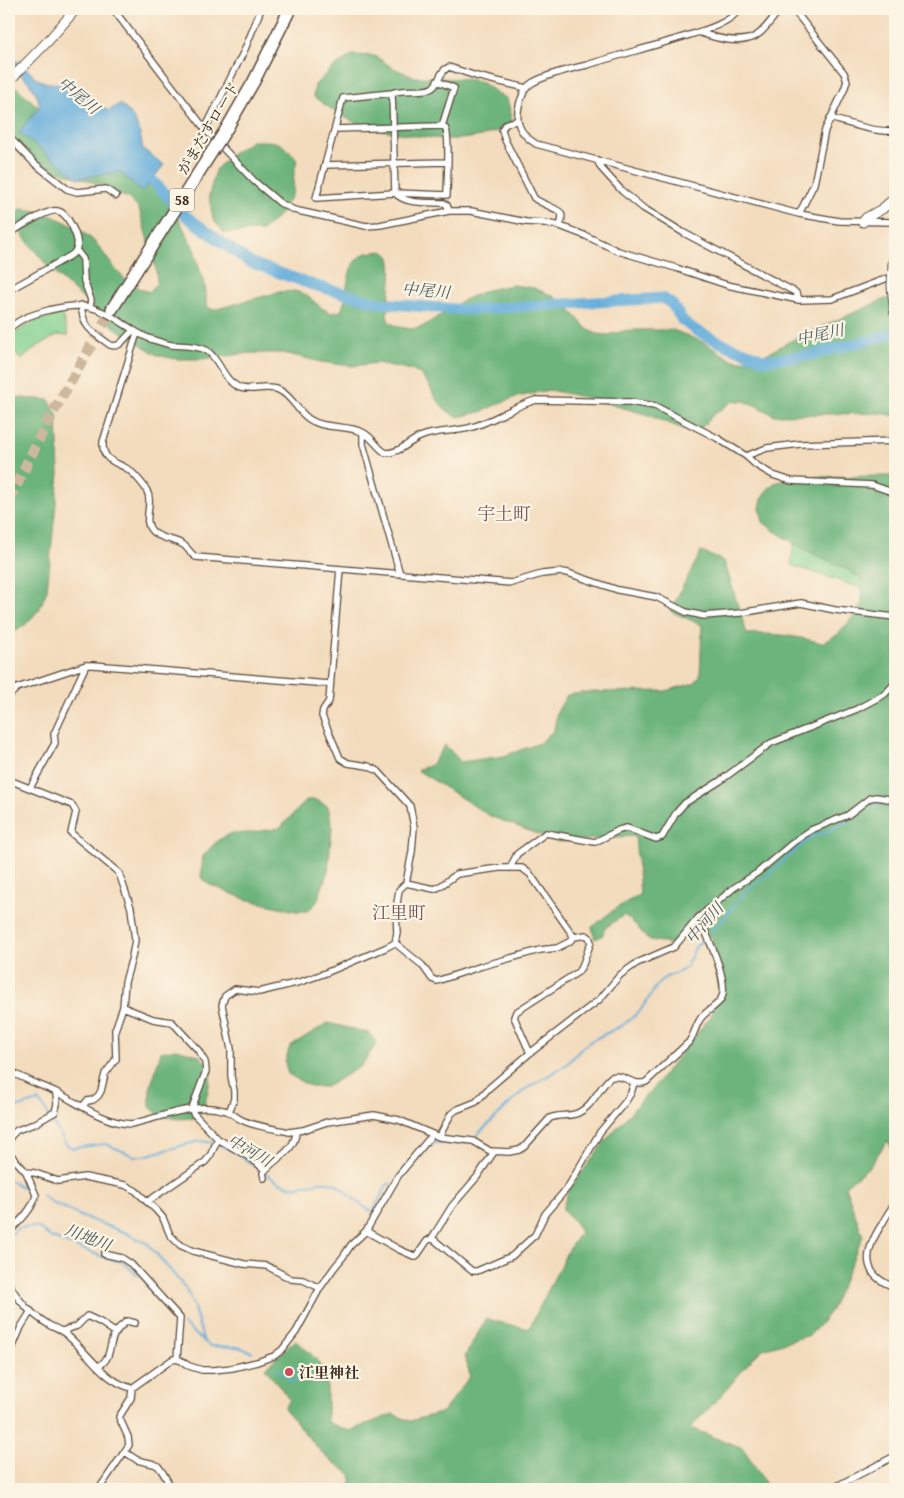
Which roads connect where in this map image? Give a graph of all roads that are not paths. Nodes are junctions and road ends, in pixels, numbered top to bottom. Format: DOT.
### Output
graph roads {
  1 [pos="76,9"];
  2 [pos="113,9"];
  3 [pos="262,9"];
  4 [pos="290,9"];
  5 [pos="740,9"];
  6 [pos="782,9"];
  7 [pos="793,9"];
  8 [pos="698,32"];
  9 [pos="9,81"];
  10 [pos="437,82"];
  11 [pos="526,88"];
  12 [pos="392,93"];
  13 [pos="830,118"];
  14 [pos="517,121"];
  15 [pos="442,126"];
  16 [pos="393,127"];
  17 [pos="204,129"];
  18 [pos="335,129"];
  19 [pos="895,131"];
  20 [pos="9,137"];
  21 [pos="597,160"];
  22 [pos="447,162"];
  23 [pos="394,163"];
  24 [pos="325,165"];
  25 [pos="395,193"];
  26 [pos="116,196"];
  27 [pos="895,198"];
  28 [pos="449,211"];
  29 [pos="799,214"];
  30 [pos="863,222"];
  31 [pos="895,222"];
  32 [pos="560,226"];
  33 [pos="9,234"];
  34 [pos="76,250"];
  35 [pos="895,253"];
  36 [pos="895,275"];
  37 [pos="9,290"];
  38 [pos="799,300"];
  39 [pos="80,305"];
  40 [pos="90,306"];
  41 [pos="112,309"];
  42 [pos="895,315"];
  43 [pos="9,329"];
  44 [pos="135,332"];
  45 [pos="363,433"];
  46 [pos="895,440"];
  47 [pos="746,456"];
  48 [pos="895,493"];
  49 [pos="340,569"];
  50 [pos="400,574"];
  51 [pos="895,617"];
  52 [pos="86,665"];
  53 [pos="895,683"];
  54 [pos="329,684"];
  55 [pos="9,696"];
  56 [pos="9,780"];
  57 [pos="30,788"];
  58 [pos="895,800"];
  59 [pos="510,868"];
  60 [pos="406,883"];
  61 [pos="699,917"];
  62 [pos="574,936"];
  63 [pos="395,943"];
  64 [pos="123,1007"];
  65 [pos="530,1053"];
  66 [pos="9,1072"];
  67 [pos="634,1083"];
  68 [pos="56,1093"];
  69 [pos="83,1106"];
  70 [pos="192,1108"];
  71 [pos="229,1112"];
  72 [pos="296,1132"];
  73 [pos="432,1135"];
  74 [pos="439,1137"];
  75 [pos="216,1142"];
  76 [pos="9,1145"];
  77 [pos="494,1152"];
  78 [pos="9,1153"];
  79 [pos="26,1172"];
  80 [pos="147,1202"];
  81 [pos="895,1204"];
  82 [pos="366,1231"];
  83 [pos="9,1232"];
  84 [pos="432,1238"];
  85 [pos="104,1254"];
  86 [pos="9,1284"];
  87 [pos="895,1287"];
  88 [pos="320,1288"];
  89 [pos="31,1311"];
  90 [pos="135,1323"];
  91 [pos="62,1331"];
  92 [pos="116,1333"];
  93 [pos="9,1356"];
  94 [pos="177,1359"];
  95 [pos="99,1366"];
  96 [pos="132,1388"];
  97 [pos="125,1452"];
  98 [pos="895,1456"];
  99 [pos="99,1489"];
  100 [pos="172,1489"];
  101 [pos="831,1489"];
  1 -- 9 [label="street"];
  2 -- 17 [label="street"];
  3 -- 17 [label="street"];
  4 -- 41 [label="highway, がまだすロード / 58, bridge"];
  5 -- 8 [label="street"];
  6 -- 8 [label="street"];
  7 -- 13 [label="street"];
  8 -- 11 [label="street"];
  10 -- 11 [label="street"];
  10 -- 12 [label="street"];
  10 -- 15 [label="street"];
  11 -- 14 [label="street"];
  12 -- 16 [label="street"];
  12 -- 18 [label="street"];
  13 -- 19 [label="street"];
  13 -- 29 [label="street"];
  14 -- 21 [label="street"];
  14 -- 32 [label="street"];
  15 -- 16 [label="street"];
  15 -- 22 [label="street"];
  16 -- 18 [label="street"];
  16 -- 23 [label="street"];
  17 -- 28 [label="street"];
  18 -- 24 [label="street"];
  20 -- 26 [label="street"];
  21 -- 29 [label="street"];
  21 -- 38 [label="street"];
  22 -- 23 [label="street"];
  22 -- 25 [label="street"];
  23 -- 24 [label="street"];
  23 -- 25 [label="street"];
  24 -- 25 [label="street"];
  25 -- 28 [label="street"];
  27 -- 30 [label="street"];
  28 -- 32 [label="street"];
  29 -- 30 [label="street"];
  30 -- 31 [label="street"];
  32 -- 38 [label="street"];
  33 -- 34 [label="street"];
  34 -- 37 [label="street"];
  34 -- 40 [label="street"];
  35 -- 42 [label="street, bridge"];
  36 -- 38 [label="street"];
  39 -- 40 [label="street"];
  39 -- 43 [label="street"];
  39 -- 44 [label="street"];
  40 -- 44 [label="street"];
  44 -- 45 [label="street"];
  44 -- 49 [label="street"];
  45 -- 47 [label="street"];
  45 -- 50 [label="street"];
  46 -- 47 [label="street"];
  47 -- 48 [label="street"];
  49 -- 50 [label="street"];
  49 -- 54 [label="street"];
  50 -- 51 [label="street"];
  52 -- 54 [label="street"];
  52 -- 55 [label="street"];
  52 -- 57 [label="street"];
  53 -- 59 [label="street"];
  54 -- 60 [label="street"];
  56 -- 57 [label="street"];
  57 -- 64 [label="street"];
  58 -- 61 [label="street"];
  59 -- 60 [label="street"];
  59 -- 62 [label="street"];
  60 -- 63 [label="street"];
  61 -- 65 [label="street"];
  61 -- 67 [label="street"];
  62 -- 63 [label="street"];
  62 -- 65 [label="street"];
  63 -- 71 [label="street"];
  64 -- 69 [label="street"];
  64 -- 70 [label="street"];
  65 -- 74 [label="street"];
  66 -- 68 [label="street"];
  67 -- 77 [label="street"];
  67 -- 84 [label="street"];
  68 -- 69 [label="street"];
  68 -- 76 [label="street"];
  69 -- 70 [label="street"];
  70 -- 71 [label="street"];
  70 -- 75 [label="street"];
  71 -- 72 [label="street"];
  72 -- 73 [label="street"];
  72 -- 75 [label="street"];
  73 -- 74 [label="street"];
  73 -- 82 [label="street"];
  74 -- 77 [label="street"];
  75 -- 80 [label="street"];
  77 -- 84 [label="street"];
  78 -- 79 [label="street"];
  79 -- 80 [label="street"];
  79 -- 83 [label="street"];
  80 -- 88 [label="street"];
  81 -- 87 [label="street"];
  82 -- 84 [label="street"];
  82 -- 88 [label="street"];
  85 -- 94 [label="street"];
  86 -- 89 [label="street"];
  88 -- 94 [label="street"];
  89 -- 91 [label="street"];
  89 -- 93 [label="street"];
  90 -- 92 [label="street"];
  91 -- 92 [label="street"];
  91 -- 95 [label="street"];
  92 -- 95 [label="street"];
  94 -- 96 [label="street"];
  95 -- 96 [label="street"];
  96 -- 97 [label="street"];
  97 -- 99 [label="street"];
  97 -- 100 [label="street"];
  98 -- 101 [label="street"];
}
